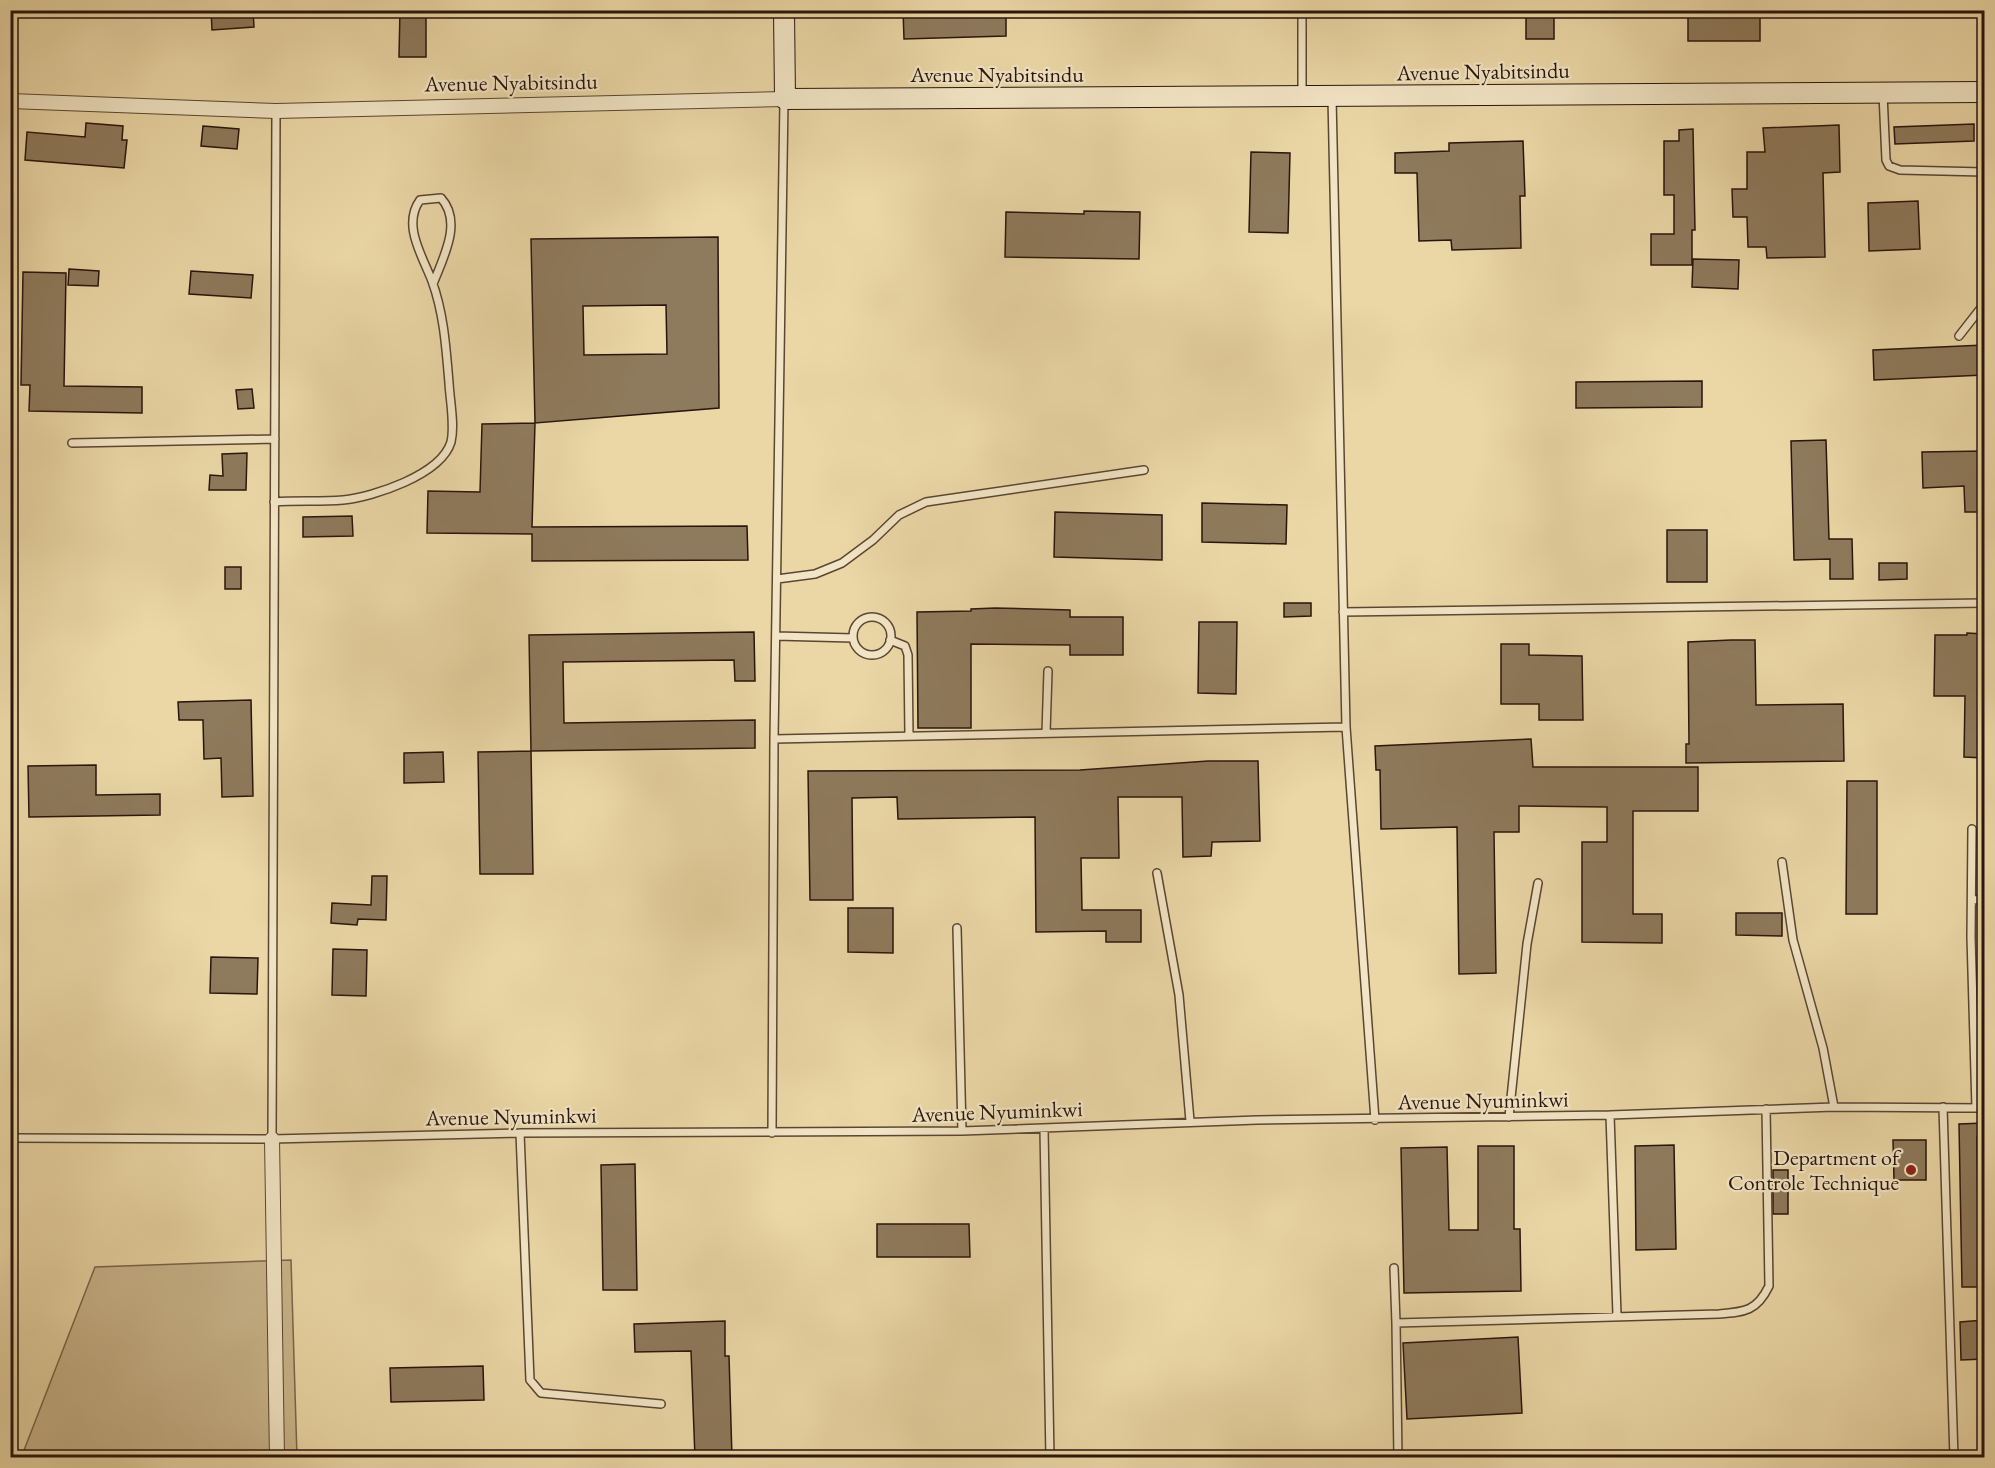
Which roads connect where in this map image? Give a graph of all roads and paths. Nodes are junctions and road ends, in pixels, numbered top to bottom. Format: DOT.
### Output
graph roads {
  1 [pos="784,10"];
  2 [pos="1302,10"];
  3 [pos="1883,92"];
  4 [pos="1984,92"];
  5 [pos="1302,97"];
  6 [pos="1332,97"];
  7 [pos="784,99"];
  8 [pos="10,101"];
  9 [pos="276,111"];
  10 [pos="1984,172"];
  11 [pos="433,284"];
  12 [pos="1984,304"];
  13 [pos="1959,336"];
  14 [pos="275,439"];
  15 [pos="72,443"];
  16 [pos="1144,470"];
  17 [pos="274,502"];
  18 [pos="777,579"];
  19 [pos="1984,603"];
  20 [pos="1343,612"];
  21 [pos="776,636"];
  22 [pos="853,638"];
  23 [pos="890,640"];
  24 [pos="1048,671"];
  25 [pos="1346,727"];
  26 [pos="1046,733"];
  27 [pos="909,736"];
  28 [pos="774,739"];
  29 [pos="1972,829"];
  30 [pos="1782,862"];
  31 [pos="1157,873"];
  32 [pos="1538,883"];
  33 [pos="1973,900"];
  34 [pos="1984,900"];
  35 [pos="957,928"];
  36 [pos="1834,1107"];
  37 [pos="1943,1107"];
  38 [pos="1980,1108"];
  39 [pos="1766,1109"];
  40 [pos="1610,1116"];
  41 [pos="1509,1117"];
  42 [pos="1375,1120"];
  43 [pos="1190,1121"];
  44 [pos="1044,1129"];
  45 [pos="962,1131"];
  46 [pos="520,1133"];
  47 [pos="772,1133"];
  48 [pos="10,1138"];
  49 [pos="272,1139"];
  50 [pos="1394,1268"];
  51 [pos="1617,1315"];
  52 [pos="1396,1323"];
  53 [pos="661,1404"];
  54 [pos="277,1458"];
  55 [pos="1050,1458"];
  56 [pos="1398,1458"];
  57 [pos="1954,1458"];
  1 -- 7 [label="street"];
  2 -- 5 [label="lane"];
  3 -- 4 [label="street, Avenue Nyabitsindu"];
  3 -- 6 [label="street, Avenue Nyabitsindu"];
  3 -- 10 [label="lane"];
  5 -- 6 [label="street, Avenue Nyabitsindu"];
  5 -- 7 [label="street, Avenue Nyabitsindu"];
  6 -- 20 [label="lane"];
  7 -- 9 [label="street, Avenue Nyabitsindu"];
  7 -- 18 [label="lane"];
  8 -- 9 [label="street, Avenue Nyabitsindu"];
  9 -- 14 [label="lane"];
  11 -- 11 [label="lane"];
  11 -- 17 [label="lane"];
  12 -- 13 [label="lane"];
  14 -- 15 [label="lane"];
  14 -- 17 [label="lane"];
  16 -- 18 [label="lane"];
  17 -- 49 [label="lane"];
  18 -- 21 [label="lane"];
  19 -- 20 [label="lane"];
  20 -- 25 [label="lane"];
  21 -- 22 [label="lane"];
  21 -- 28 [label="lane"];
  22 -- 23 [label="lane"];
  22 -- 23 [label="lane"];
  23 -- 27 [label="lane"];
  24 -- 26 [label="lane"];
  25 -- 26 [label="lane"];
  25 -- 42 [label="lane"];
  26 -- 27 [label="lane"];
  27 -- 28 [label="lane"];
  28 -- 47 [label="lane"];
  29 -- 33 [label="lane"];
  30 -- 36 [label="lane"];
  31 -- 43 [label="lane"];
  32 -- 41 [label="lane"];
  33 -- 34 [label="lane"];
  33 -- 38 [label="lane"];
  35 -- 45 [label="lane"];
  36 -- 37 [label="lane, Avenue Nyuminkwi"];
  36 -- 39 [label="lane, Avenue Nyuminkwi"];
  37 -- 38 [label="lane, Avenue Nyuminkwi"];
  37 -- 57 [label="lane"];
  39 -- 40 [label="lane, Avenue Nyuminkwi"];
  39 -- 51 [label="lane"];
  40 -- 41 [label="lane, Avenue Nyuminkwi"];
  40 -- 51 [label="lane"];
  41 -- 42 [label="lane, Avenue Nyuminkwi"];
  42 -- 43 [label="lane, Avenue Nyuminkwi"];
  43 -- 44 [label="lane, Avenue Nyuminkwi"];
  44 -- 45 [label="lane, Avenue Nyuminkwi"];
  44 -- 55 [label="lane"];
  45 -- 47 [label="lane, Avenue Nyuminkwi"];
  46 -- 47 [label="lane, Avenue Nyuminkwi"];
  46 -- 49 [label="lane, Avenue Nyuminkwi"];
  46 -- 53 [label="lane"];
  48 -- 49 [label="lane, Avenue Nyuminkwi"];
  49 -- 54 [label="street"];
  50 -- 52 [label="lane"];
  51 -- 52 [label="lane"];
  52 -- 56 [label="lane"];
}
